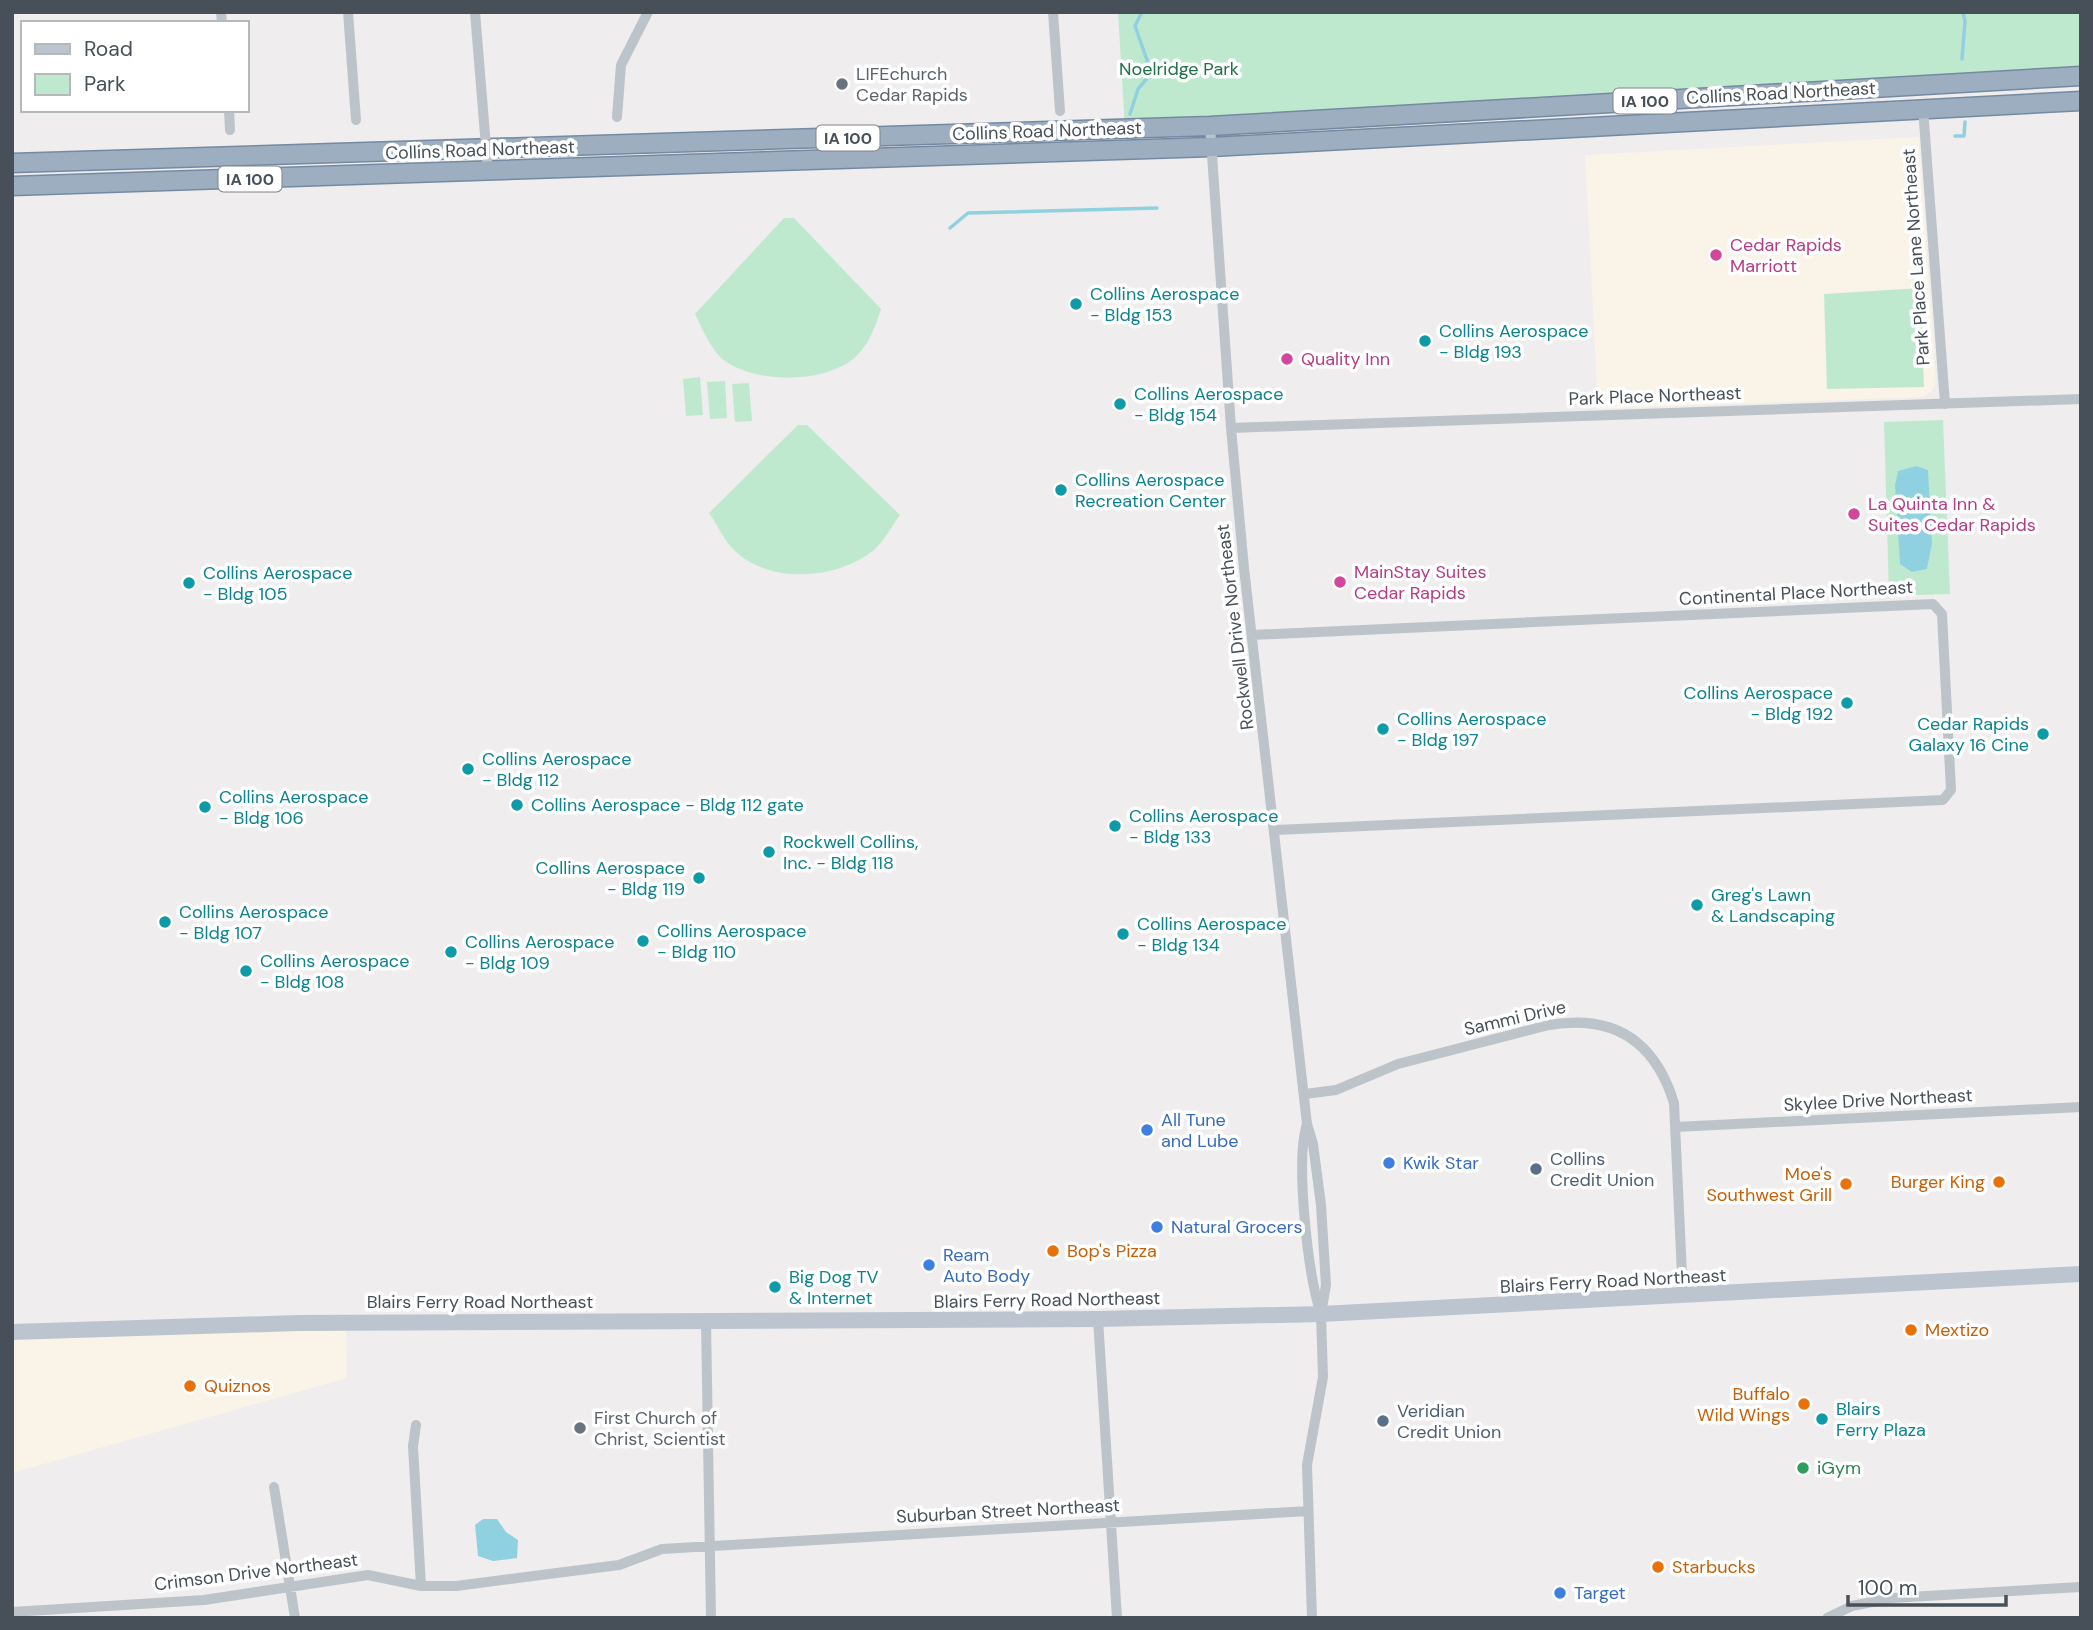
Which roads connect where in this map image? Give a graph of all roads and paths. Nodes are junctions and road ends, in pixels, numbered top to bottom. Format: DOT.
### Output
graph roads {
  1 [pos="348,12"];
  2 [pos="475,12"];
  3 [pos="648,12"];
  4 [pos="1053,12"];
  5 [pos="2081,76"];
  6 [pos="2081,82"];
  7 [pos="2081,101"];
  8 [pos="1923,108"];
  9 [pos="1060,111"];
  10 [pos="229,112"];
  11 [pos="617,117"];
  12 [pos="356,120"];
  13 [pos="1210,126"];
  14 [pos="230,130"];
  15 [pos="1211,147"];
  16 [pos="486,150"];
  17 [pos="12,163"];
  18 [pos="488,171"];
  19 [pos="12,186"];
  20 [pos="2081,399"];
  21 [pos="1945,404"];
  22 [pos="1231,428"];
  23 [pos="1252,635"];
  24 [pos="1276,830"];
  25 [pos="1305,1094"];
  26 [pos="2081,1107"];
  27 [pos="1676,1127"];
  28 [pos="2081,1274"];
  29 [pos="1683,1296"];
  30 [pos="1321,1314"];
  31 [pos="1098,1319"];
  32 [pos="706,1322"];
  33 [pos="12,1332"];
  34 [pos="416,1425"];
  35 [pos="274,1487"];
  36 [pos="1308,1511"];
  37 [pos="1110,1522"];
  38 [pos="709,1546"];
  39 [pos="421,1586"];
  40 [pos="290,1587"];
  41 [pos="2081,1587"];
  42 [pos="12,1612"];
  43 [pos="295,1618"];
  44 [pos="712,1618"];
  45 [pos="1116,1618"];
  46 [pos="1312,1618"];
  47 [pos="1827,1618"];
  1 -- 12 [label="street"];
  2 -- 16 [label="street"];
  3 -- 11 [label="street"];
  4 -- 9 [label="street"];
  5 -- 13 [label="highway, Collins Road Northeast / IA 100"];
  6 -- 8 [label="highway, Collins Road Northeast"];
  7 -- 8 [label="highway, Collins Road Northeast / IA 100"];
  8 -- 15 [label="highway, Collins Road Northeast / IA 100"];
  8 -- 21 [label="street, Park Place Lane Northeast"];
  10 -- 14 [label="street"];
  13 -- 15 [label="street, Rockwell Drive Northeast"];
  13 -- 16 [label="highway, Collins Road Northeast / IA 100"];
  15 -- 18 [label="highway, Collins Road Northeast / IA 100"];
  15 -- 22 [label="street, Rockwell Drive Northeast"];
  16 -- 17 [label="highway, Collins Road Northeast / IA 100"];
  16 -- 18 [label="street"];
  18 -- 19 [label="highway, Collins Road Northeast / IA 100"];
  20 -- 21 [label="street, Park Place Northeast"];
  21 -- 22 [label="street, Park Place Northeast"];
  22 -- 23 [label="street, Rockwell Drive Northeast"];
  23 -- 24 [label="street, Rockwell Drive Northeast"];
  23 -- 24 [label="street, Continental Place Northeast"];
  24 -- 25 [label="street, Rockwell Drive Northeast"];
  25 -- 27 [label="street, Sammi Drive"];
  25 -- 30 [label="street, Rockwell Drive Northeast"];
  26 -- 27 [label="street, Skylee Drive Northeast"];
  27 -- 29 [label="street, Sammi Drive"];
  28 -- 29 [label="main road, Blairs Ferry Road Northeast"];
  29 -- 30 [label="main road, Blairs Ferry Road Northeast"];
  30 -- 31 [label="main road, Blairs Ferry Road Northeast"];
  30 -- 36 [label="street, Rockwell Drive Northeast"];
  31 -- 32 [label="main road, Blairs Ferry Road Northeast"];
  31 -- 37 [label="street"];
  32 -- 33 [label="main road, Blairs Ferry Road Northeast"];
  32 -- 38 [label="street"];
  34 -- 39 [label="street"];
  35 -- 40 [label="street"];
  36 -- 37 [label="street, Suburban Street Northeast"];
  36 -- 46 [label="street, Rockwell Drive Northeast"];
  37 -- 38 [label="street, Suburban Street Northeast"];
  37 -- 45 [label="street"];
  38 -- 39 [label="street, Crimson Drive Northeast"];
  38 -- 44 [label="street"];
  39 -- 40 [label="street, Crimson Drive Northeast"];
  40 -- 42 [label="street, Crimson Drive Northeast"];
  40 -- 43 [label="street"];
  41 -- 47 [label="street"];
}
